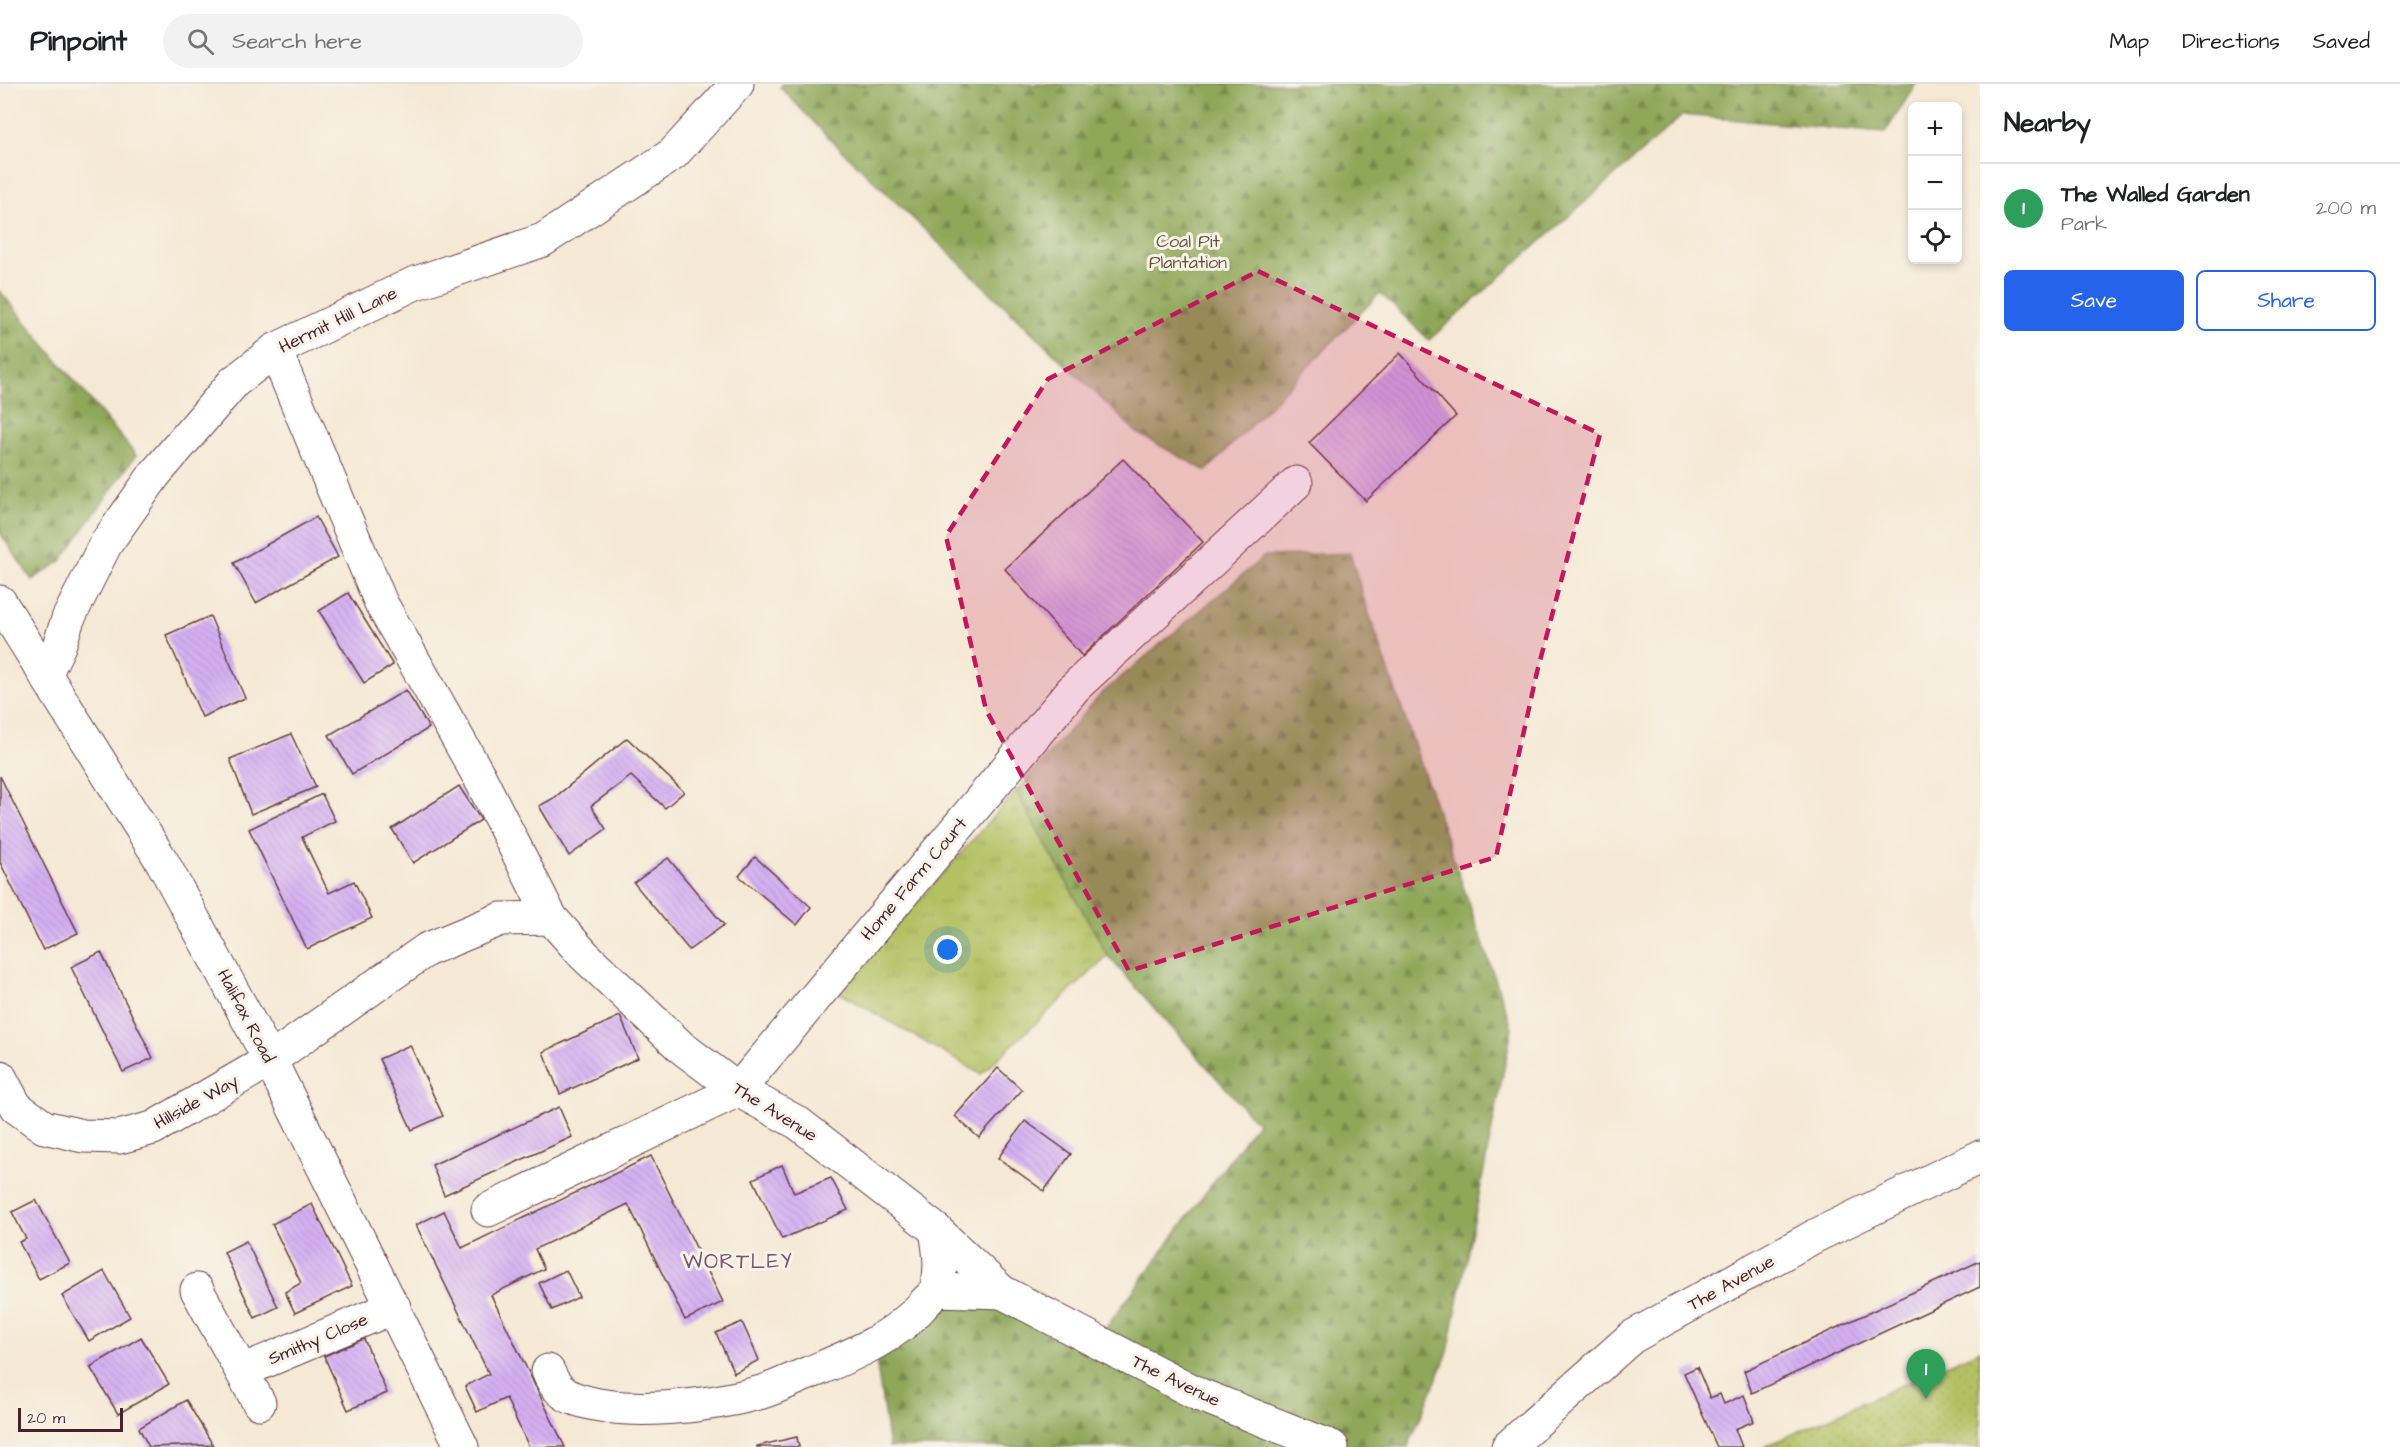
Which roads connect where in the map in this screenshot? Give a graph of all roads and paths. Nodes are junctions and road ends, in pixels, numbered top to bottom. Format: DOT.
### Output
graph roads {
  1 [pos="737,84"];
  2 [pos="275,350"];
  3 [pos="1296,483"];
  4 [pos="0,602"];
  5 [pos="46,673"];
  6 [pos="551,918"];
  7 [pos="270,1060"];
  8 [pos="0,1077"];
  9 [pos="738,1090"];
  10 [pos="1980,1157"];
  11 [pos="488,1210"];
  12 [pos="936,1230"];
  13 [pos="197,1290"];
  14 [pos="936,1290"];
  15 [pos="1002,1292"];
  16 [pos="394,1308"];
  17 [pos="242,1371"];
  18 [pos="548,1371"];
  19 [pos="259,1402"];
  20 [pos="462,1447"];
  21 [pos="1332,1447"];
  22 [pos="1508,1447"];
  1 -- 2 [label="main road, Hermit Hill Lane"];
  2 -- 5 [label="main road, Hermit Hill Lane"];
  2 -- 6 [label="main road, The Avenue"];
  3 -- 9 [label="main road, Home Farm Court"];
  4 -- 5 [label="main road, Halifax Road"];
  5 -- 7 [label="main road, Halifax Road"];
  6 -- 7 [label="main road"];
  6 -- 9 [label="main road, The Avenue"];
  7 -- 8 [label="main road, Hillside Way"];
  7 -- 16 [label="main road, Halifax Road"];
  9 -- 11 [label="main road, Home Farm Court"];
  9 -- 12 [label="main road, The Avenue"];
  10 -- 22 [label="main road, The Avenue"];
  12 -- 14 [label="main road"];
  12 -- 15 [label="main road, The Avenue"];
  13 -- 17 [label="main road"];
  14 -- 15 [label="main road"];
  14 -- 18 [label="main road"];
  15 -- 21 [label="main road, The Avenue"];
  16 -- 17 [label="main road, Smithy Close"];
  16 -- 20 [label="main road, Halifax Road"];
  17 -- 19 [label="main road"];
}
